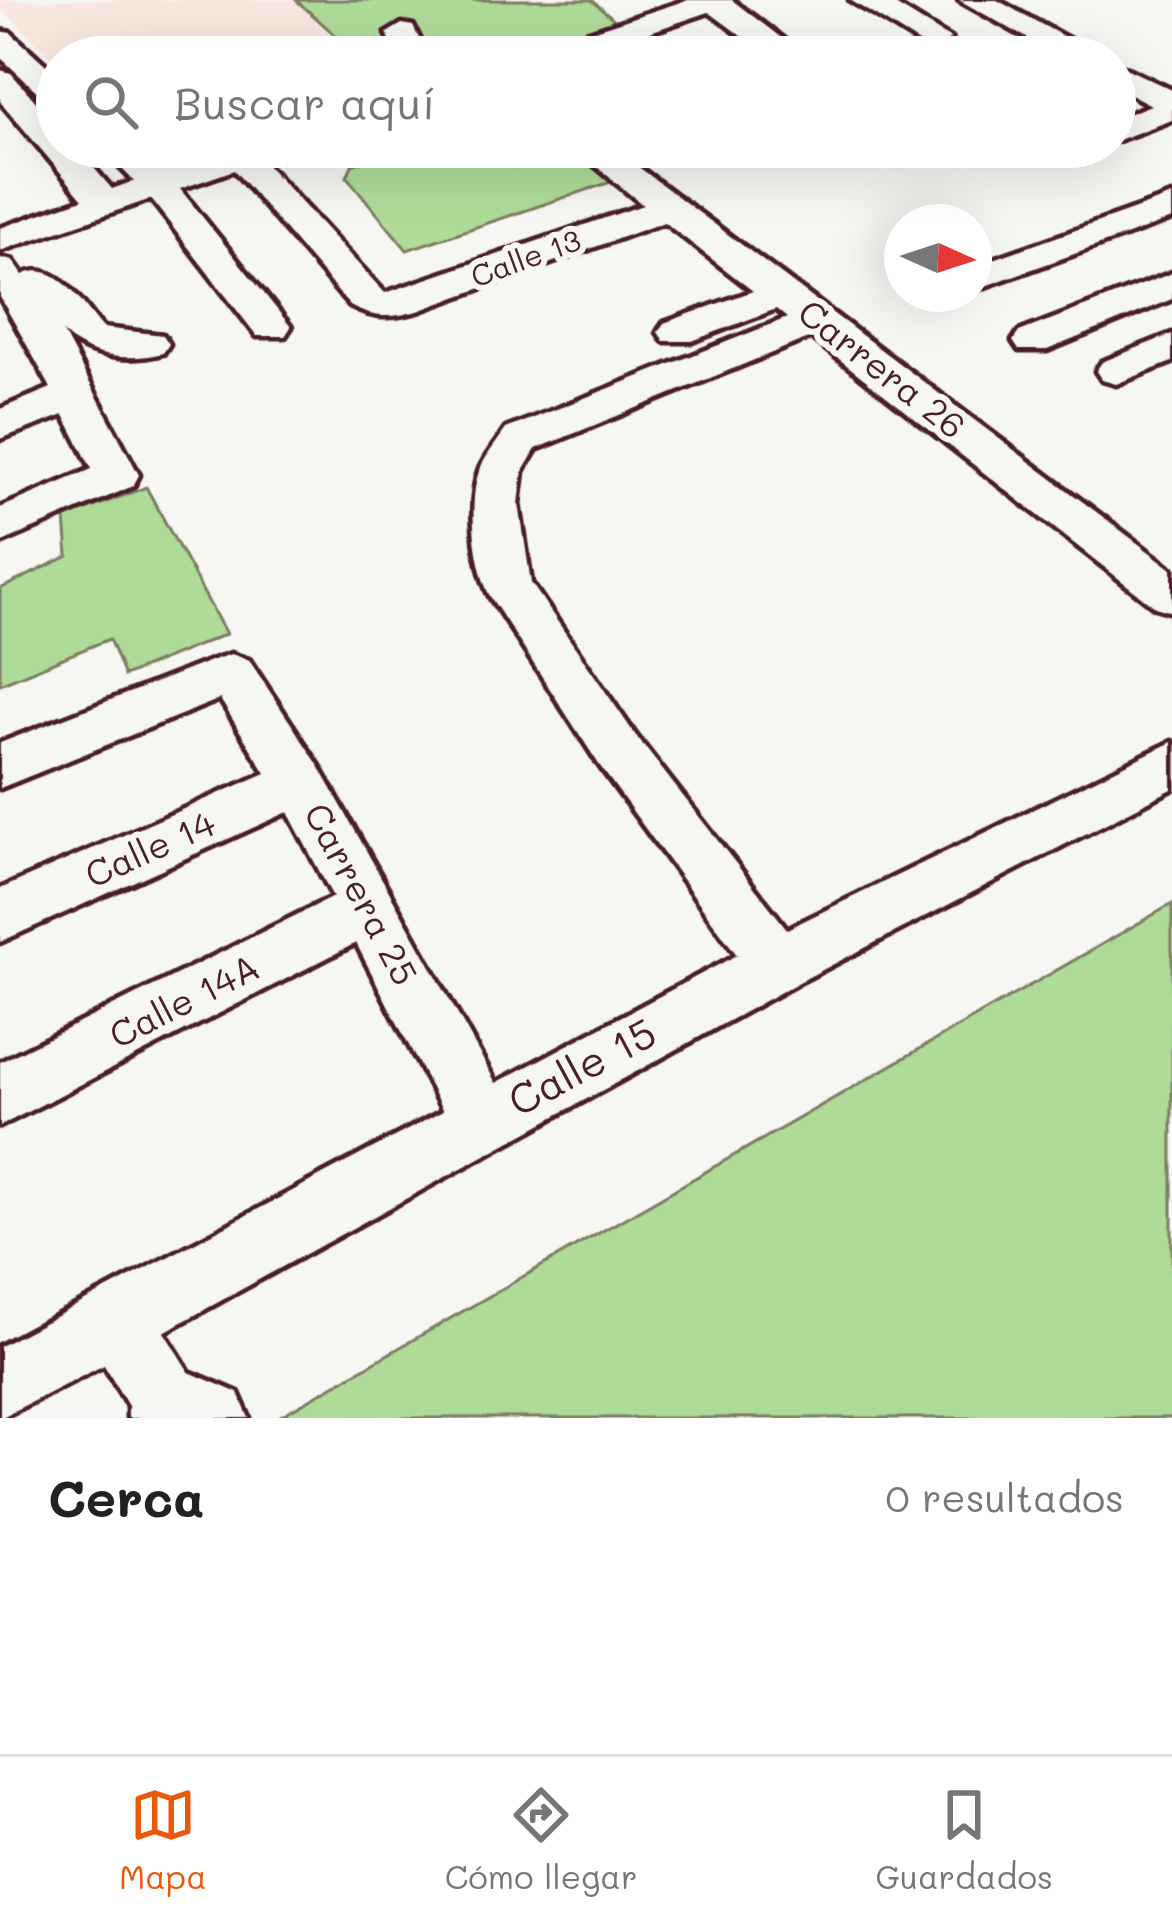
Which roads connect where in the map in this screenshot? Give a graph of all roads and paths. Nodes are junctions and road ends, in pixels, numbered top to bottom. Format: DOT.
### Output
graph roads {
  1 [pos="865,0"];
  2 [pos="974,0"];
  3 [pos="715,1"];
  4 [pos="609,36"];
  5 [pos="762,36"];
  6 [pos="929,36"];
  7 [pos="1043,36"];
  8 [pos="0,40"];
  9 [pos="36,73"];
  10 [pos="0,80"];
  11 [pos="1136,85"];
  12 [pos="1172,106"];
  13 [pos="36,122"];
  14 [pos="1136,122"];
  15 [pos="75,168"];
  16 [pos="140,168"];
  17 [pos="205,168"];
  18 [pos="267,168"];
  19 [pos="619,168"];
  20 [pos="158,184"];
  21 [pos="104,202"];
  22 [pos="672,207"];
  23 [pos="1172,207"];
  24 [pos="1,249"];
  25 [pos="992,272"];
  26 [pos="1172,285"];
  27 [pos="801,307"];
  28 [pos="18,326"];
  29 [pos="271,327"];
  30 [pos="678,332"];
  31 [pos="1033,341"];
  32 [pos="149,344"];
  33 [pos="1172,347"];
  34 [pos="1116,371"];
  35 [pos="76,394"];
  36 [pos="0,424"];
  37 [pos="0,527"];
  38 [pos="1172,594"];
  39 [pos="1172,764"];
  40 [pos="0,766"];
  41 [pos="301,782"];
  42 [pos="368,908"];
  43 [pos="0,916"];
  44 [pos="778,963"];
  45 [pos="0,1095"];
  46 [pos="482,1120"];
  47 [pos="118,1323"];
  48 [pos="0,1384"];
  49 [pos="180,1411"];
  1 -- 6 [label="street"];
  2 -- 7 [label="street"];
  3 -- 4 [label="street"];
  3 -- 5 [label="street"];
  8 -- 9 [label="street"];
  10 -- 13 [label="street"];
  11 -- 12 [label="street"];
  12 -- 14 [label="street"];
  15 -- 21 [label="street"];
  16 -- 20 [label="street"];
  17 -- 20 [label="street"];
  18 -- 22 [label="street, Calle 13"];
  19 -- 22 [label="street, Carrera 26"];
  20 -- 21 [label="street"];
  20 -- 29 [label="street"];
  21 -- 24 [label="street"];
  22 -- 27 [label="street, Carrera 26"];
  23 -- 25 [label="street"];
  24 -- 28 [label="street"];
  24 -- 32 [label="street"];
  26 -- 31 [label="street"];
  27 -- 30 [label="street"];
  27 -- 38 [label="street, Carrera 26"];
  27 -- 44 [label="street"];
  28 -- 35 [label="street"];
  33 -- 34 [label="street"];
  35 -- 36 [label="street"];
  35 -- 37 [label="street"];
  39 -- 44 [label="street, Calle 15"];
  40 -- 41 [label="street, Carrera 25"];
  41 -- 42 [label="street, Carrera 25"];
  41 -- 43 [label="street, Calle 14"];
  42 -- 45 [label="street, Calle 14A"];
  42 -- 46 [label="street, Carrera 25"];
  44 -- 46 [label="street, Calle 15"];
  46 -- 47 [label="street, Calle 15"];
  47 -- 48 [label="street, Calle 15"];
  47 -- 49 [label="street"];
}
